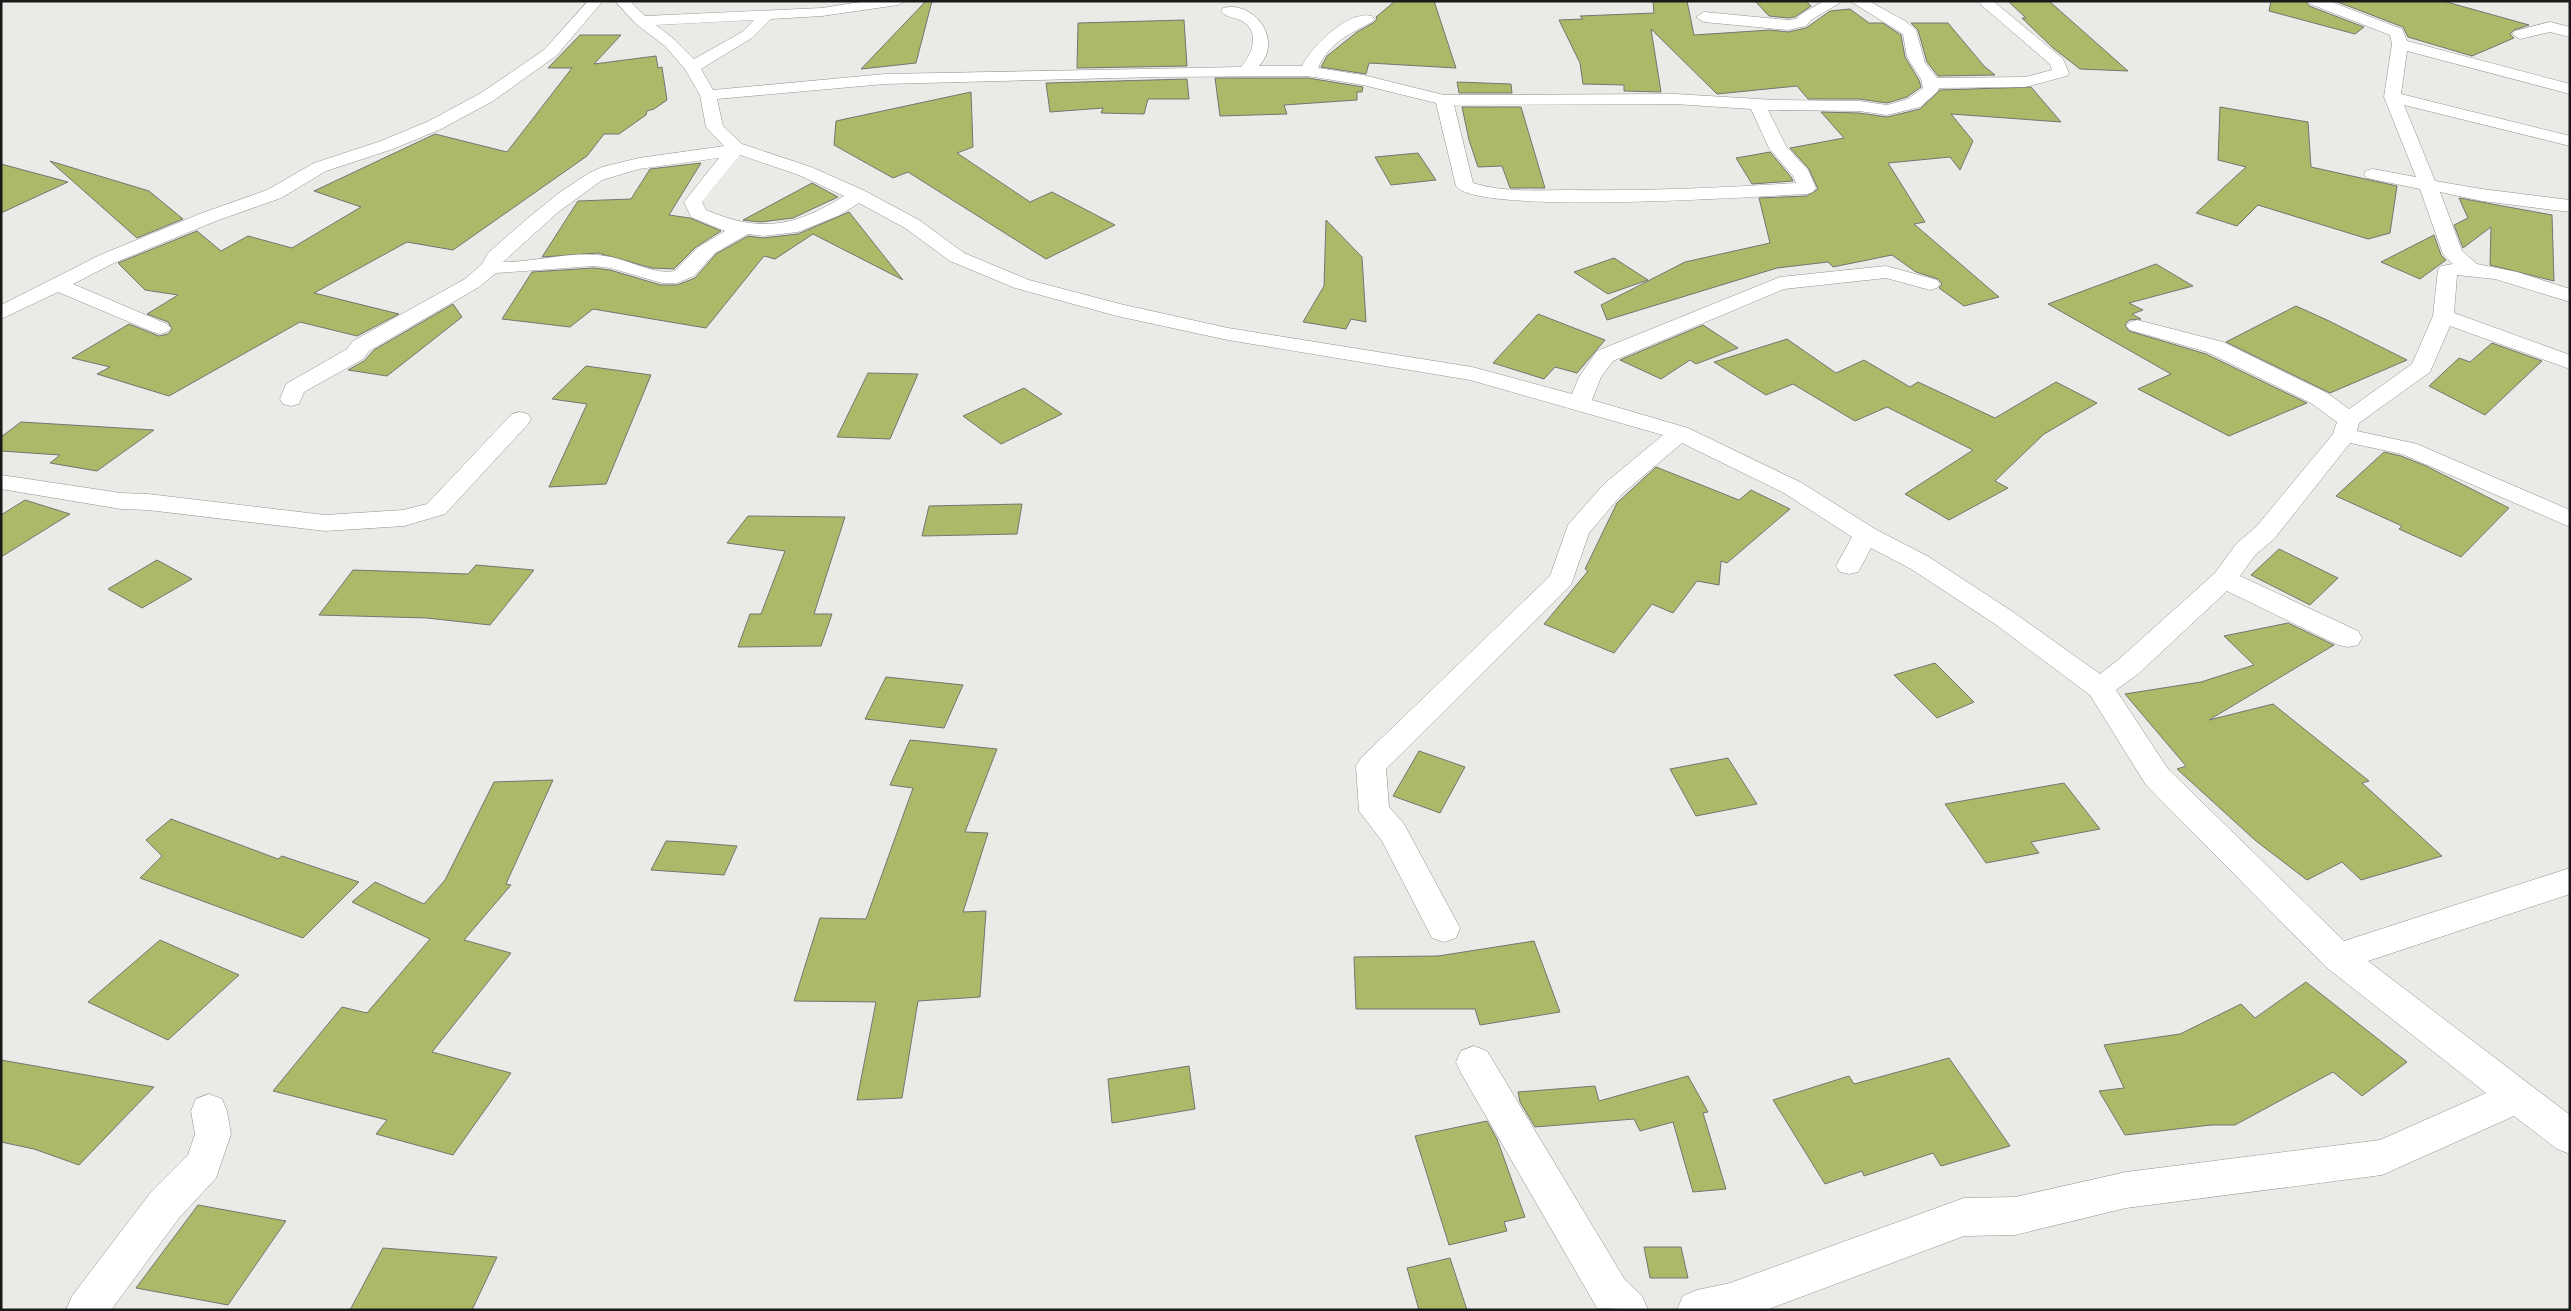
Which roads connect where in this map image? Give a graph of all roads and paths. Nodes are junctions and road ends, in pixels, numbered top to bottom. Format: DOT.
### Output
graph roads {
  1 [pos="596,1"];
  2 [pos="622,1"];
  3 [pos="898,1"];
  4 [pos="1836,1"];
  5 [pos="1857,1"];
  6 [pos="2315,1"];
  7 [pos="1986,4"];
  8 [pos="1228,11"];
  9 [pos="767,14"];
  10 [pos="1704,17"];
  11 [pos="1367,19"];
  12 [pos="641,21"];
  13 [pos="2570,32"];
  14 [pos="2520,34"];
  15 [pos="2400,44"];
  16 [pos="692,67"];
  17 [pos="1308,71"];
  18 [pos="1246,72"];
  19 [pos="1930,83"];
  20 [pos="2570,90"];
  21 [pos="708,95"];
  22 [pos="2392,97"];
  23 [pos="1444,100"];
  24 [pos="1757,104"];
  25 [pos="2570,141"];
  26 [pos="736,148"];
  27 [pos="2372,174"];
  28 [pos="2426,184"];
  29 [pos="858,195"];
  30 [pos="2570,206"];
  31 [pos="745,228"];
  32 [pos="491,267"];
  33 [pos="2469,267"];
  34 [pos="1930,284"];
  35 [pos="58,285"];
  36 [pos="2570,296"];
  37 [pos="1,313"];
  38 [pos="2443,316"];
  39 [pos="2137,326"];
  40 [pos="160,328"];
  41 [pos="2570,364"];
  42 [pos="291,399"];
  43 [pos="1580,403"];
  44 [pos="520,419"];
  45 [pos="2346,428"];
  46 [pos="1680,433"];
  47 [pos="1,482"];
  48 [pos="2570,519"];
  49 [pos="1866,535"];
  50 [pos="1849,566"];
  51 [pos="2224,579"];
  52 [pos="2348,638"];
  53 [pos="2100,688"];
  54 [pos="2570,881"];
  55 [pos="1444,928"];
  56 [pos="2338,957"];
  57 [pos="1474,1062"];
  58 [pos="2519,1096"];
  59 [pos="209,1111"];
  60 [pos="2570,1137"];
  61 [pos="86,1310"];
  62 [pos="1628,1310"];
  63 [pos="1697,1310"];
  1 -- 35 [label="street"];
  2 -- 12 [label="street"];
  3 -- 9 [label="street"];
  4 -- 10 [label="street"];
  5 -- 19 [label="street"];
  6 -- 15 [label="street"];
  7 -- 19 [label="street"];
  8 -- 18 [label="street"];
  9 -- 12 [label="street"];
  9 -- 16 [label="street"];
  11 -- 17 [label="street"];
  12 -- 16 [label="street"];
  13 -- 14 [label="street"];
  15 -- 20 [label="street"];
  15 -- 22 [label="street"];
  16 -- 21 [label="street"];
  17 -- 18 [label="street"];
  17 -- 23 [label="street"];
  18 -- 21 [label="street"];
  19 -- 24 [label="street"];
  21 -- 26 [label="street"];
  22 -- 25 [label="street"];
  22 -- 28 [label="street"];
  23 -- 24 [label="street"];
  23 -- 24 [label="street"];
  26 -- 29 [label="street"];
  26 -- 31 [label="street"];
  26 -- 32 [label="street"];
  27 -- 28 [label="street"];
  28 -- 30 [label="street"];
  28 -- 33 [label="street"];
  29 -- 31 [label="street"];
  29 -- 43 [label="street"];
  31 -- 32 [label="street"];
  32 -- 42 [label="street"];
  33 -- 36 [label="street"];
  33 -- 38 [label="street"];
  34 -- 43 [label="street"];
  35 -- 37 [label="street"];
  35 -- 40 [label="street"];
  38 -- 41 [label="street"];
  38 -- 45 [label="street"];
  39 -- 45 [label="street"];
  43 -- 46 [label="street"];
  44 -- 47 [label="street"];
  45 -- 48 [label="street"];
  45 -- 51 [label="street"];
  46 -- 49 [label="street"];
  46 -- 55 [label="street"];
  49 -- 50 [label="street"];
  49 -- 53 [label="street"];
  51 -- 52 [label="street"];
  51 -- 53 [label="street"];
  53 -- 56 [label="street"];
  54 -- 56 [label="street"];
  56 -- 58 [label="street"];
  57 -- 62 [label="street"];
  58 -- 60 [label="street"];
  58 -- 63 [label="street"];
  59 -- 61 [label="street"];
}
